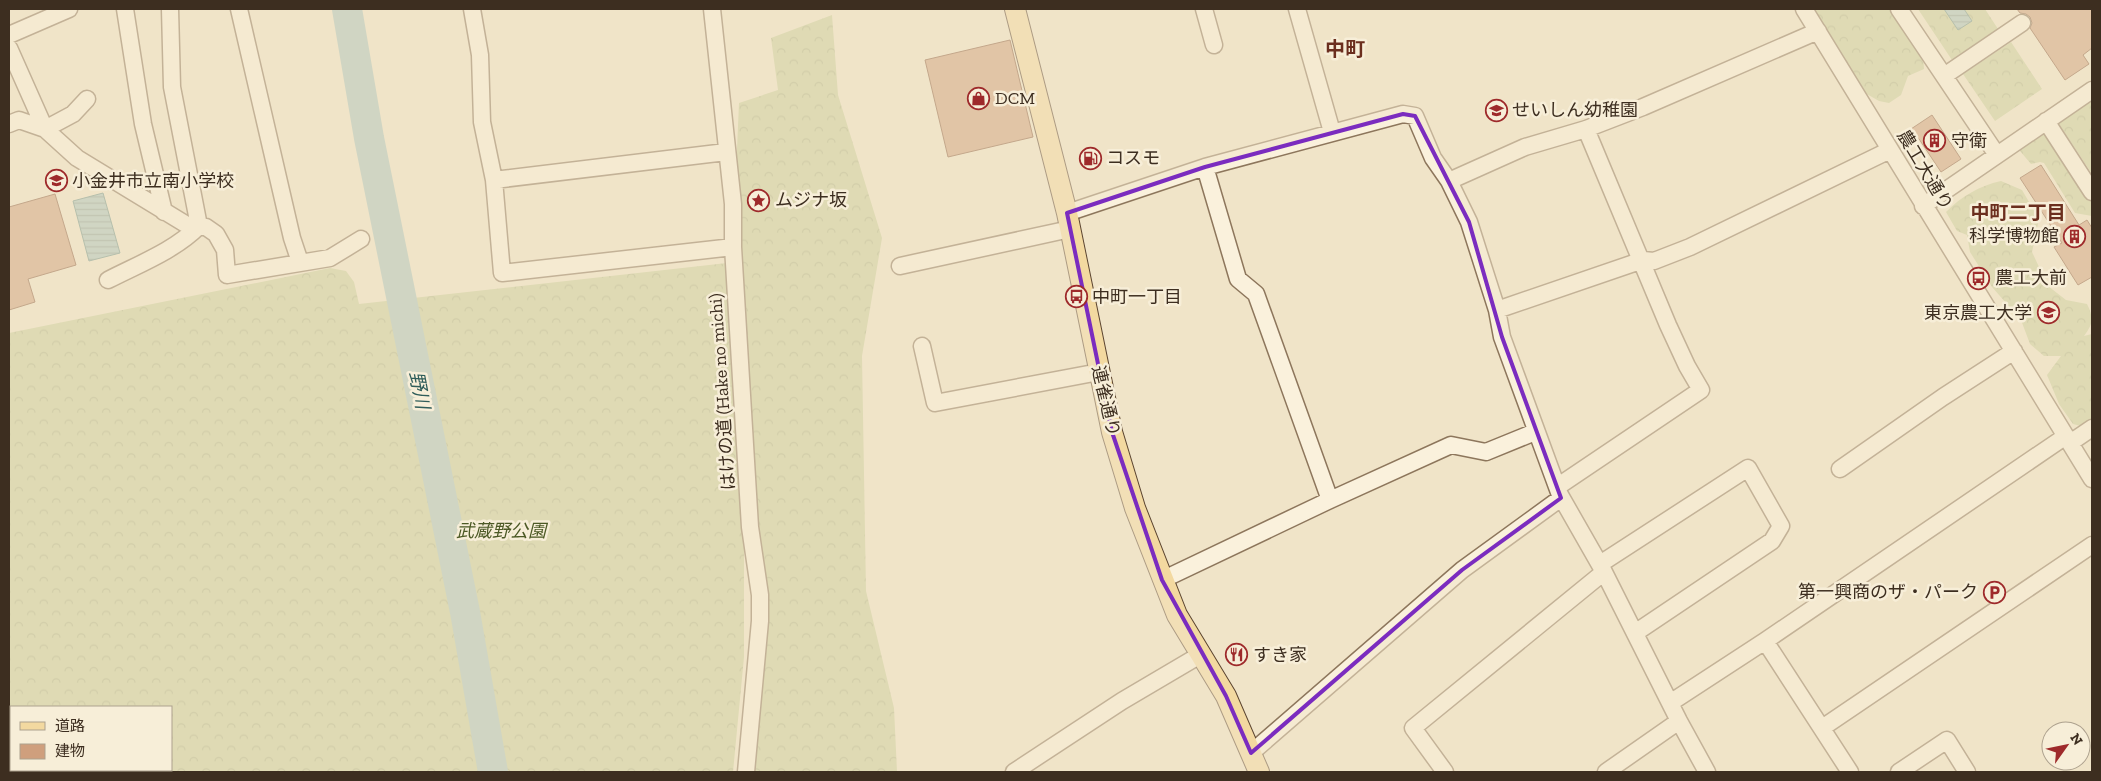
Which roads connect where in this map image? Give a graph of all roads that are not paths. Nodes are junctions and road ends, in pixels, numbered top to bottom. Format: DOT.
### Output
graph roads {
  1 [pos="69,9"];
  2 [pos="125,9"];
  3 [pos="170,9"];
  4 [pos="239,9"];
  5 [pos="472,9"];
  6 [pos="712,9"];
  7 [pos="1015,9"];
  8 [pos="1204,9"];
  9 [pos="1297,9"];
  10 [pos="1804,9"];
  11 [pos="1899,9"];
  12 [pos="2022,23"];
  13 [pos="1818,31"];
  14 [pos="9,35"];
  15 [pos="1214,45"];
  16 [pos="9,48"];
  17 [pos="1944,76"];
  18 [pos="2092,90"];
  19 [pos="87,99"];
  20 [pos="2046,121"];
  21 [pos="9,124"];
  22 [pos="39,127"];
  23 [pos="1586,129"];
  24 [pos="1332,132"];
  25 [pos="9,136"];
  26 [pos="1890,150"];
  27 [pos="726,152"];
  28 [pos="1997,155"];
  29 [pos="1205,167"];
  30 [pos="494,180"];
  31 [pos="1449,181"];
  32 [pos="2092,192"];
  33 [pos="1923,206"];
  34 [pos="164,212"];
  35 [pos="1069,221"];
  36 [pos="199,226"];
  37 [pos="361,239"];
  38 [pos="733,247"];
  39 [pos="1642,260"];
  40 [pos="300,262"];
  41 [pos="900,266"];
  42 [pos="108,280"];
  43 [pos="1497,310"];
  44 [pos="922,346"];
  45 [pos="2014,351"];
  46 [pos="1099,372"];
  47 [pos="2092,428"];
  48 [pos="1535,432"];
  49 [pos="2068,439"];
  50 [pos="1840,470"];
  51 [pos="2092,479"];
  52 [pos="1559,493"];
  53 [pos="1330,500"];
  54 [pos="2092,545"];
  55 [pos="1602,568"];
  56 [pos="1162,580"];
  57 [pos="1635,634"];
  58 [pos="1765,641"];
  59 [pos="1200,655"];
  60 [pos="1670,703"];
  61 [pos="1679,722"];
  62 [pos="1822,728"];
  63 [pos="1251,753"];
  64 [pos="1023,770"];
  65 [pos="746,772"];
  66 [pos="1259,772"];
  67 [pos="1445,772"];
  68 [pos="1606,772"];
  69 [pos="1707,772"];
  70 [pos="1850,772"];
  71 [pos="1899,772"];
  72 [pos="1967,772"];
  1 -- 14 [label="street"];
  2 -- 34 [label="street"];
  3 -- 36 [label="street"];
  4 -- 40 [label="street"];
  5 -- 30 [label="street"];
  6 -- 27 [label="street, はけの道 (Hake no michi)"];
  7 -- 35 [label="main road, 連雀通り"];
  8 -- 15 [label="street"];
  9 -- 24 [label="street"];
  10 -- 13 [label="street, 農工大通り"];
  11 -- 17 [label="street"];
  12 -- 17 [label="street"];
  13 -- 23 [label="street"];
  13 -- 26 [label="street, 農工大通り"];
  16 -- 22 [label="street"];
  17 -- 28 [label="street"];
  18 -- 20 [label="street"];
  19 -- 22 [label="street"];
  20 -- 28 [label="street"];
  20 -- 32 [label="street"];
  21 -- 22 [label="street"];
  22 -- 25 [label="street"];
  22 -- 34 [label="street"];
  23 -- 31 [label="street"];
  23 -- 39 [label="street"];
  24 -- 29 [label="street"];
  24 -- 31 [label="street"];
  26 -- 33 [label="street, 農工大通り"];
  26 -- 39 [label="street"];
  27 -- 30 [label="street"];
  27 -- 38 [label="street, はけの道 (Hake no michi)"];
  28 -- 33 [label="street"];
  29 -- 35 [label="street"];
  29 -- 53 [label="street"];
  30 -- 38 [label="street"];
  31 -- 43 [label="street"];
  33 -- 45 [label="street, 農工大通り"];
  34 -- 36 [label="street"];
  35 -- 41 [label="street"];
  35 -- 46 [label="main road, 連雀通り"];
  36 -- 40 [label="street"];
  36 -- 42 [label="street"];
  37 -- 40 [label="street"];
  38 -- 65 [label="street, はけの道 (Hake no michi)"];
  39 -- 43 [label="street"];
  39 -- 52 [label="street"];
  43 -- 48 [label="street"];
  44 -- 46 [label="street"];
  45 -- 49 [label="street, 農工大通り"];
  45 -- 50 [label="street"];
  46 -- 56 [label="main road, 連雀通り"];
  47 -- 49 [label="street"];
  48 -- 52 [label="street"];
  48 -- 53 [label="street"];
  49 -- 51 [label="street, 農工大通り"];
  49 -- 58 [label="street"];
  52 -- 55 [label="street"];
  52 -- 63 [label="street"];
  53 -- 56 [label="street"];
  54 -- 62 [label="street"];
  55 -- 57 [label="street"];
  55 -- 57 [label="street"];
  55 -- 67 [label="street"];
  56 -- 59 [label="main road, 連雀通り"];
  57 -- 60 [label="street"];
  58 -- 60 [label="street"];
  58 -- 62 [label="street"];
  59 -- 63 [label="main road, 連雀通り"];
  59 -- 64 [label="street"];
  60 -- 61 [label="street"];
  61 -- 68 [label="street"];
  61 -- 69 [label="street"];
  62 -- 70 [label="street"];
  63 -- 66 [label="main road, 連雀通り"];
  71 -- 72 [label="street"];
}
